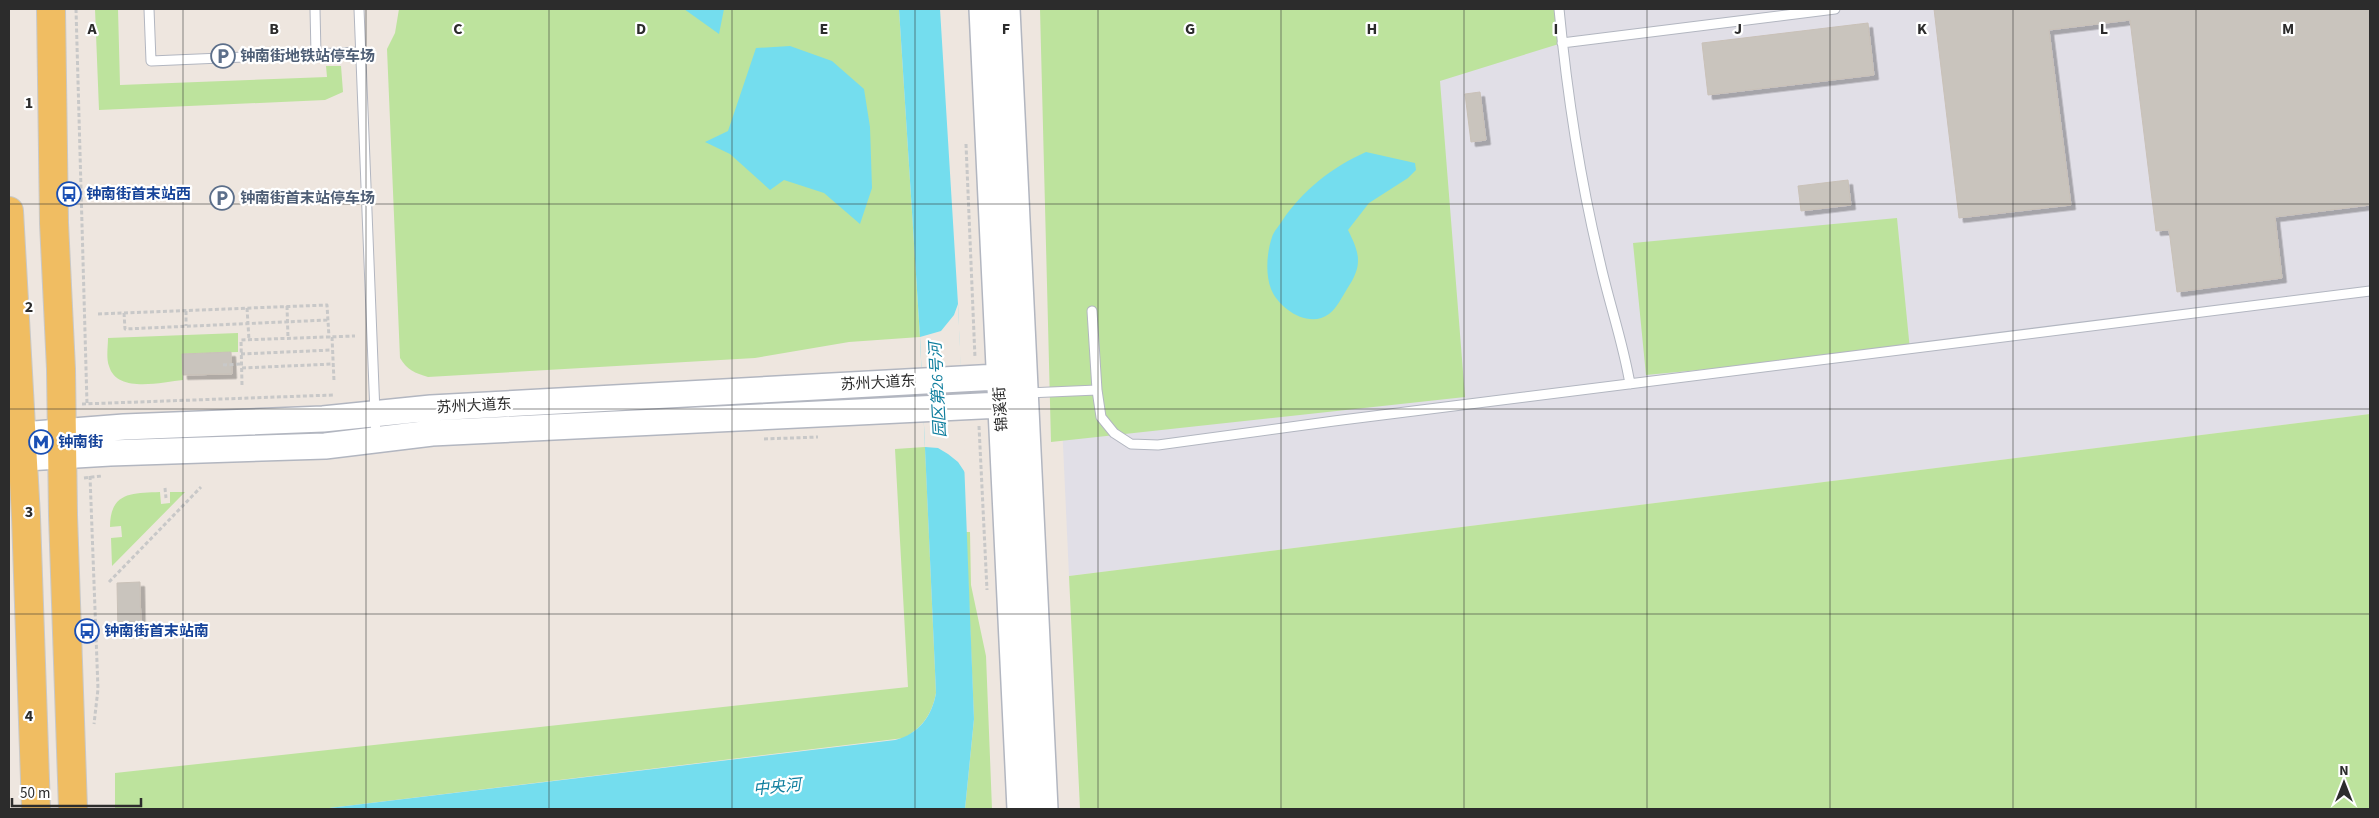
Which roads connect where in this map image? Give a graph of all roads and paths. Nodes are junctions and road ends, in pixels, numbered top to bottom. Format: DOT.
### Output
graph roads {
  1 [pos="51,9"];
  2 [pos="149,9"];
  3 [pos="315,9"];
  4 [pos="359,9"];
  5 [pos="982,9"];
  6 [pos="1007,9"];
  7 [pos="1559,9"];
  8 [pos="1835,9"];
  9 [pos="1562,43"];
  10 [pos="361,52"];
  11 [pos="316,54"];
  12 [pos="9,211"];
  13 [pos="2370,292"];
  14 [pos="287,306"];
  15 [pos="247,308"];
  16 [pos="186,311"];
  17 [pos="1092,311"];
  18 [pos="124,313"];
  19 [pos="98,314"];
  20 [pos="328,320"];
  21 [pos="288,322"];
  22 [pos="248,323"];
  23 [pos="186,326"];
  24 [pos="355,336"];
  25 [pos="330,337"];
  26 [pos="288,338"];
  27 [pos="249,340"];
  28 [pos="332,350"];
  29 [pos="242,354"];
  30 [pos="333,364"];
  31 [pos="223,365"];
  32 [pos="242,366"];
  33 [pos="998,378"];
  34 [pos="334,381"];
  35 [pos="1630,384"];
  36 [pos="242,385"];
  37 [pos="1096,390"];
  38 [pos="1025,393"];
  39 [pos="1001,405"];
  40 [pos="376,413"];
  41 [pos="376,439"];
  42 [pos="62,444"];
  43 [pos="15,447"];
  44 [pos="201,487"];
  45 [pos="166,488"];
  46 [pos="166,498"];
  47 [pos="109,582"];
  48 [pos="132,624"];
  49 [pos="111,636"];
  50 [pos="36,809"];
  51 [pos="73,809"];
  52 [pos="1020,809"];
  53 [pos="1044,809"];
  1 -- 42 [label="main road"];
  2 -- 11 [label="lane"];
  3 -- 11 [label="lane"];
  4 -- 10 [label="lane"];
  5 -- 33 [label="main road, 锦溪街"];
  6 -- 38 [label="main road, 锦溪街"];
  7 -- 9 [label="lane"];
  8 -- 9 [label="lane"];
  9 -- 35 [label="lane"];
  10 -- 11 [label="lane"];
  10 -- 40 [label="lane"];
  12 -- 43 [label="main road"];
  13 -- 35 [label="lane"];
  14 -- 15 [label="path"];
  14 -- 20 [label="path"];
  14 -- 21 [label="path"];
  15 -- 16 [label="path"];
  15 -- 22 [label="path"];
  16 -- 18 [label="path"];
  16 -- 23 [label="path"];
  17 -- 37 [label="lane"];
  18 -- 19 [label="path"];
  18 -- 23 [label="path"];
  20 -- 21 [label="path"];
  20 -- 25 [label="path"];
  21 -- 22 [label="path"];
  21 -- 26 [label="path"];
  22 -- 23 [label="path"];
  22 -- 27 [label="path"];
  24 -- 25 [label="path"];
  25 -- 26 [label="path"];
  25 -- 28 [label="path"];
  26 -- 27 [label="path"];
  27 -- 29 [label="path"];
  28 -- 29 [label="path"];
  28 -- 30 [label="path"];
  29 -- 32 [label="path"];
  30 -- 32 [label="path"];
  30 -- 34 [label="path"];
  31 -- 32 [label="path"];
  32 -- 36 [label="path"];
  33 -- 38 [label="main road"];
  33 -- 39 [label="main road, 锦溪街"];
  33 -- 40 [label="main road, 苏州大道东"];
  35 -- 37 [label="lane"];
  37 -- 38 [label="lane"];
  38 -- 39 [label="main road, 苏州大道东"];
  38 -- 53 [label="main road, 锦溪街"];
  39 -- 41 [label="main road, 苏州大道东"];
  39 -- 52 [label="main road, 锦溪街"];
  40 -- 41 [label="lane"];
  40 -- 42 [label="main road, 苏州大道东"];
  41 -- 42 [label="main road, 苏州大道东"];
  42 -- 43 [label="main road, 苏州大道东"];
  42 -- 51 [label="main road"];
  43 -- 50 [label="main road"];
  44 -- 47 [label="path"];
  45 -- 46 [label="path"];
  48 -- 49 [label="path"];
}
